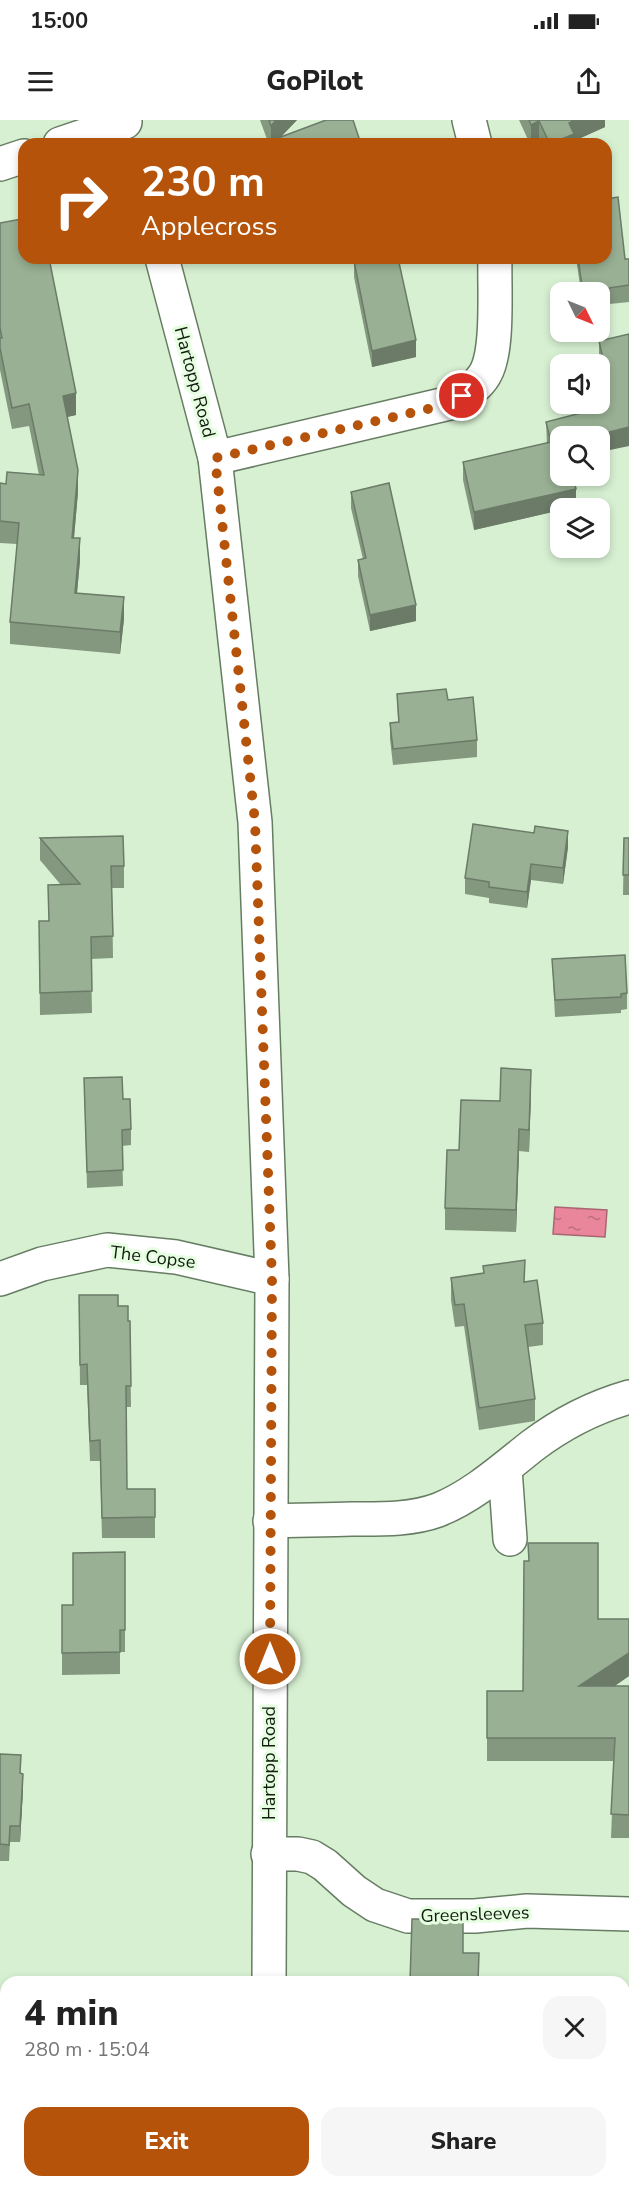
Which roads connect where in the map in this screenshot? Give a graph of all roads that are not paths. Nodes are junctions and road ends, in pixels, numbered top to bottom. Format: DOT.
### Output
graph roads {
  1 [pos="469,120"];
  2 [pos="127,129"];
  3 [pos="87,138"];
  4 [pos="474,138"];
  5 [pos="18,158"];
  6 [pos="0,164"];
  7 [pos="164,264"];
  8 [pos="495,264"];
  9 [pos="215,458"];
  10 [pos="0,1279"];
  11 [pos="272,1279"];
  12 [pos="629,1397"];
  13 [pos="505,1469"];
  14 [pos="270,1521"];
  15 [pos="510,1539"];
  16 [pos="268,1854"];
  17 [pos="629,1914"];
  18 [pos="269,1976"];
  1 -- 4 [label="street"];
  2 -- 3 [label="street"];
  5 -- 6 [label="street"];
  7 -- 9 [label="street, Hartopp Road"];
  8 -- 9 [label="street"];
  9 -- 11 [label="street, Hartopp Road"];
  10 -- 11 [label="street, The Copse"];
  11 -- 14 [label="street, Hartopp Road"];
  12 -- 13 [label="street"];
  13 -- 14 [label="street"];
  13 -- 15 [label="street"];
  14 -- 16 [label="street, Hartopp Road"];
  16 -- 17 [label="street, Greensleeves"];
  16 -- 18 [label="street, Hartopp Road"];
}
